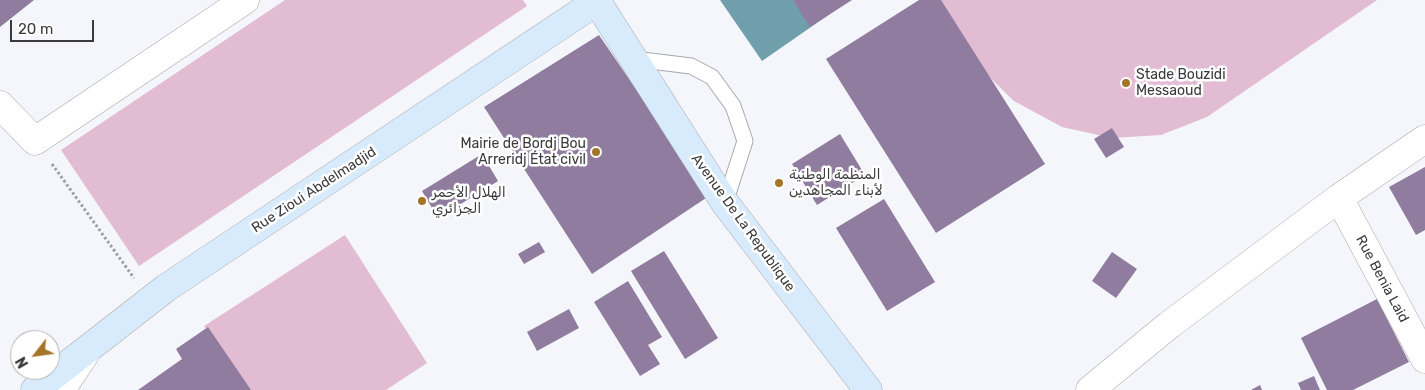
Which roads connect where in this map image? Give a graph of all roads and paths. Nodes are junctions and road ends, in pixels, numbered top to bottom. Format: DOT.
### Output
graph roads {
  1 [pos="245,0"];
  2 [pos="597,1"];
  3 [pos="634,59"];
  4 [pos="0,105"];
  5 [pos="1425,139"];
  6 [pos="35,141"];
  7 [pos="1339,198"];
  8 [pos="725,203"];
  9 [pos="151,300"];
  10 [pos="88,350"];
  11 [pos="1425,359"];
  12 [pos="35,390"];
  13 [pos="61,390"];
  14 [pos="868,390"];
  15 [pos="1090,390"];
  1 -- 6 [label="street"];
  2 -- 3 [label="main road, Avenue De La Republique"];
  2 -- 9 [label="main road, Rue Zioui Abdelmadjid"];
  3 -- 8 [label="main road, Avenue De La Republique"];
  3 -- 8 [label="lane"];
  4 -- 6 [label="street"];
  5 -- 7 [label="street"];
  6 -- 9 [label="path"];
  7 -- 11 [label="street, Rue Benia Laid"];
  7 -- 15 [label="street"];
  8 -- 14 [label="main road, Avenue De La Republique"];
  9 -- 10 [label="main road, Rue Zioui Abdelmadjid"];
  10 -- 12 [label="main road, Rue Zioui Abdelmadjid"];
  10 -- 13 [label="street"];
}
